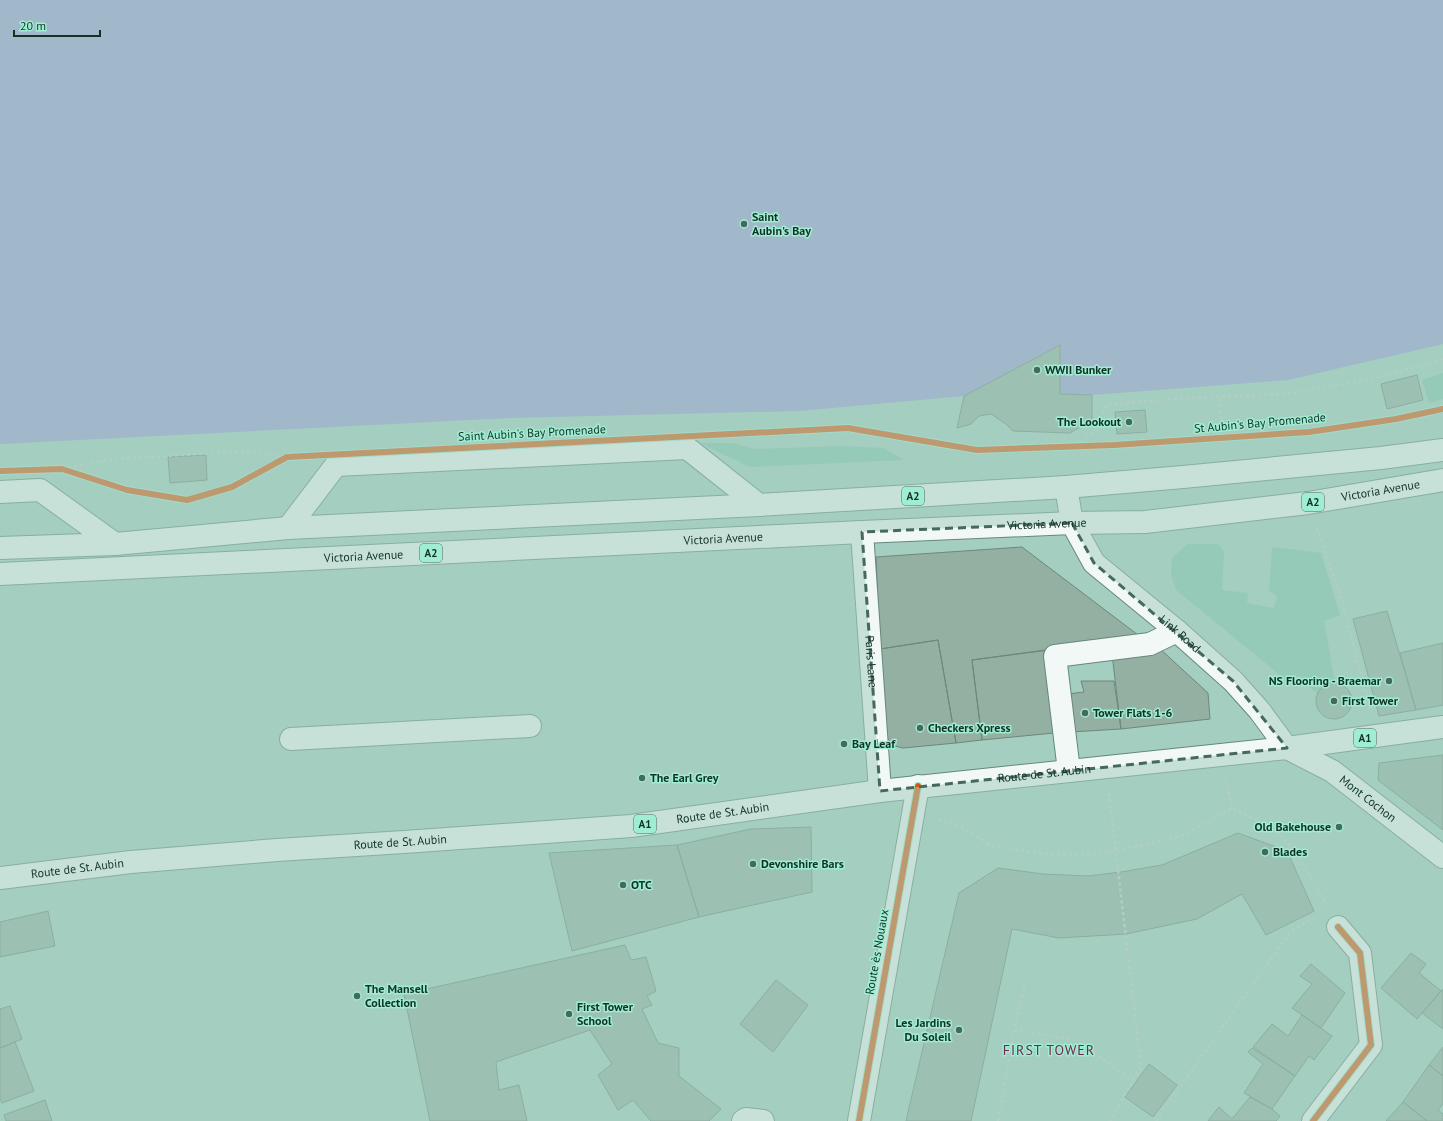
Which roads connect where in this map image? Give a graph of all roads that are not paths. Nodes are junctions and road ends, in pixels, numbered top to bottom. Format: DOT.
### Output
graph roads {
  1 [pos="1443,450"];
  2 [pos="1443,480"];
  3 [pos="1066,486"];
  4 [pos="0,492"];
  5 [pos="759,505"];
  6 [pos="1072,523"];
  7 [pos="288,528"];
  8 [pos="862,532"];
  9 [pos="115,544"];
  10 [pos="0,548"];
  11 [pos="0,574"];
  12 [pos="1177,631"];
  13 [pos="530,726"];
  14 [pos="1443,727"];
  15 [pos="291,739"];
  16 [pos="1287,748"];
  17 [pos="1069,771"];
  18 [pos="918,786"];
  19 [pos="880,791"];
  20 [pos="1443,857"];
  21 [pos="0,878"];
  22 [pos="1338,927"];
  23 [pos="743,1121"];
  24 [pos="762,1121"];
  25 [pos="859,1121"];
  26 [pos="1313,1121"];
  1 -- 3 [label="main road, A2"];
  2 -- 6 [label="main road, Victoria Avenue / A2"];
  3 -- 5 [label="main road, A2"];
  3 -- 6 [label="main road, Link Road"];
  4 -- 9 [label="main road"];
  5 -- 7 [label="main road, A2"];
  5 -- 7 [label="main road"];
  6 -- 8 [label="main road, Victoria Avenue / A2"];
  6 -- 12 [label="main road, Link Road"];
  7 -- 9 [label="main road, A2"];
  8 -- 11 [label="main road, Victoria Avenue / A2"];
  8 -- 19 [label="main road, Paris Lane"];
  9 -- 10 [label="main road, A2"];
  12 -- 16 [label="main road, Link Road"];
  12 -- 17 [label="main road"];
  13 -- 15 [label="main road"];
  14 -- 16 [label="main road, Route de St. Aubin / A1"];
  16 -- 17 [label="main road, Route de St. Aubin / A1"];
  16 -- 20 [label="main road, Mont Cochon"];
  17 -- 18 [label="main road, Route de St. Aubin / A1"];
  18 -- 19 [label="main road, Route de St. Aubin / A1"];
  18 -- 25 [label="main road, Route ès Nouaux"];
  19 -- 21 [label="main road, Route de St. Aubin / A1"];
  22 -- 26 [label="main road"];
  23 -- 24 [label="main road"];
}
